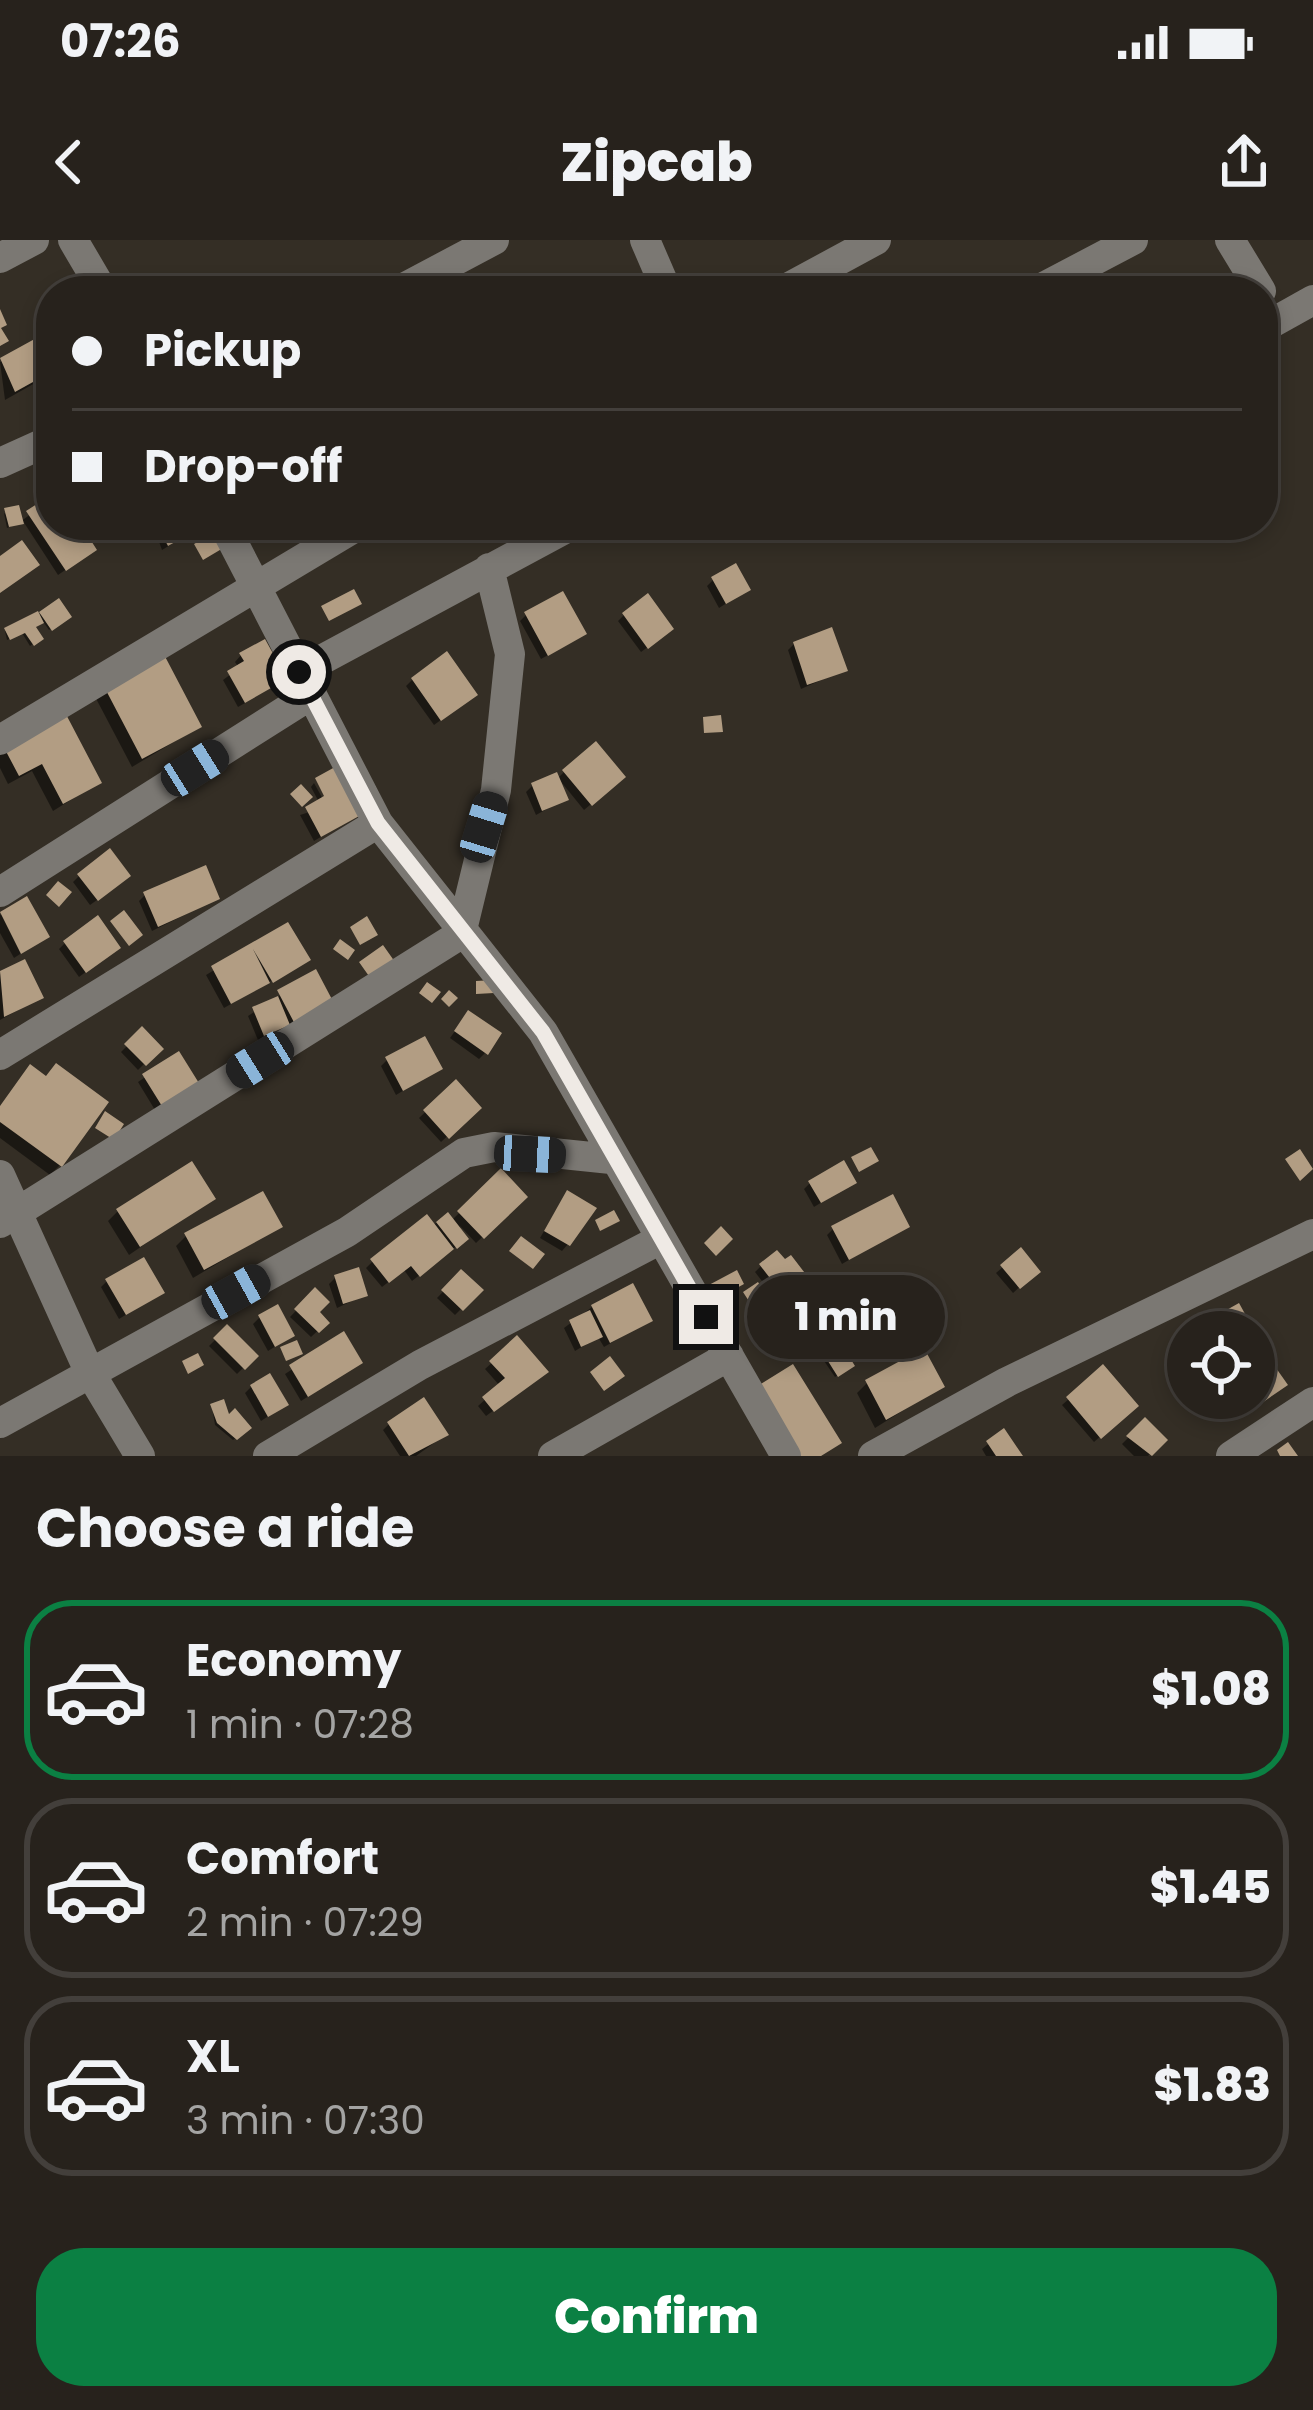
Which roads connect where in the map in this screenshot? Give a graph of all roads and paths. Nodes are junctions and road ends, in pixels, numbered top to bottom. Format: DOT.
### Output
graph roads {
  1 [pos="34,240"];
  2 [pos="73,240"];
  3 [pos="494,240"];
  4 [pos="645,240"];
  5 [pos="876,240"];
  6 [pos="1133,240"];
  7 [pos="1230,240"];
  8 [pos="0,258"];
  9 [pos="94,276"];
  10 [pos="426,276"];
  11 [pos="661,276"];
  12 [pos="810,276"];
  13 [pos="1065,276"];
  14 [pos="1250,276"];
  15 [pos="1313,300"];
  16 [pos="1278,306"];
  17 [pos="36,447"];
  18 [pos="0,463"];
  19 [pos="232,540"];
  20 [pos="334,540"];
  21 [pos="543,540"];
  22 [pos="489,568"];
  23 [pos="258,586"];
  24 [pos="305,683"];
  25 [pos="0,740"];
  26 [pos="378,823"];
  27 [pos="0,892"];
  28 [pos="461,934"];
  29 [pos="0,1055"];
  30 [pos="611,1159"];
  31 [pos="0,1175"];
  32 [pos="10,1217"];
  33 [pos="1313,1234"];
  34 [pos="662,1239"];
  35 [pos="729,1357"];
  36 [pos="88,1371"];
  37 [pos="1313,1402"];
  38 [pos="0,1424"];
  39 [pos="140,1456"];
  40 [pos="268,1456"];
  41 [pos="553,1456"];
  42 [pos="786,1456"];
  43 [pos="872,1456"];
  44 [pos="1231,1456"];
  1 -- 8 [label="street"];
  2 -- 9 [label="street"];
  3 -- 10 [label="street"];
  4 -- 11 [label="street"];
  5 -- 12 [label="street"];
  6 -- 13 [label="street"];
  7 -- 14 [label="street"];
  15 -- 16 [label="street"];
  17 -- 18 [label="street"];
  19 -- 23 [label="street"];
  20 -- 23 [label="street"];
  21 -- 22 [label="street"];
  22 -- 24 [label="street"];
  22 -- 28 [label="street"];
  23 -- 24 [label="street"];
  23 -- 25 [label="street"];
  24 -- 26 [label="street"];
  24 -- 27 [label="street"];
  26 -- 28 [label="street"];
  26 -- 29 [label="street"];
  28 -- 30 [label="street"];
  28 -- 32 [label="street"];
  30 -- 34 [label="street"];
  30 -- 36 [label="street"];
  31 -- 32 [label="street"];
  32 -- 36 [label="street"];
  33 -- 43 [label="street"];
  34 -- 35 [label="street"];
  34 -- 40 [label="street"];
  35 -- 41 [label="street"];
  35 -- 42 [label="street"];
  36 -- 38 [label="street"];
  36 -- 39 [label="street"];
  37 -- 44 [label="street"];
}
